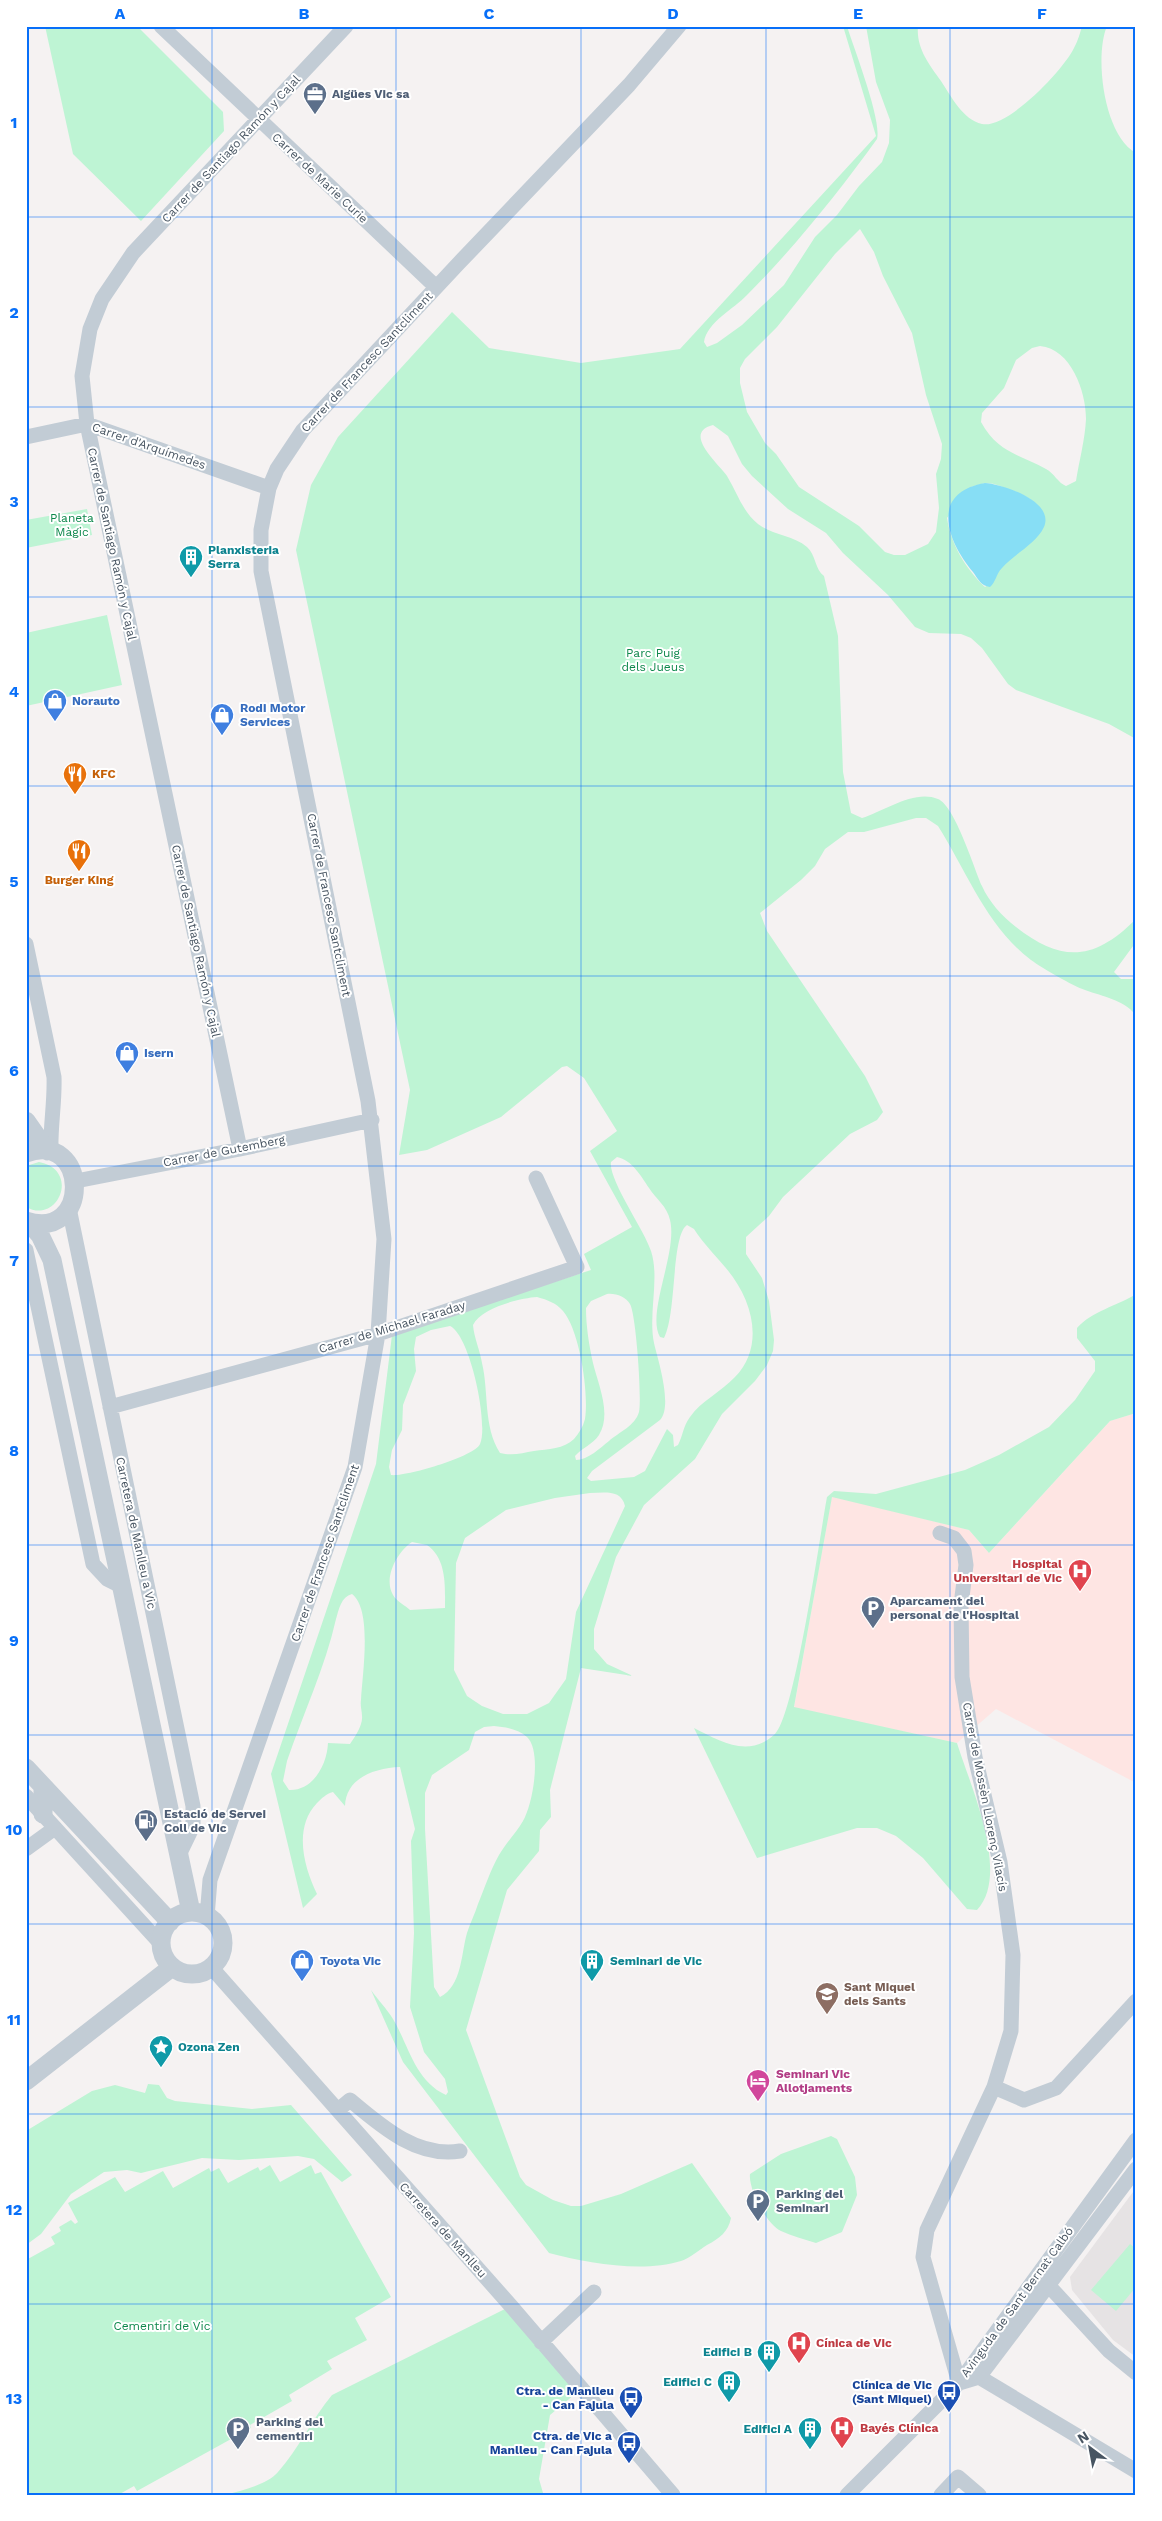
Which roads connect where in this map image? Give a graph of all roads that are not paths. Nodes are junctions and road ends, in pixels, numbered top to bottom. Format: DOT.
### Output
graph roads {
  1 [pos="161,26"];
  2 [pos="346,26"];
  3 [pos="679,26"];
  4 [pos="257,119"];
  5 [pos="436,287"];
  6 [pos="87,424"];
  7 [pos="26,437"];
  8 [pos="269,488"];
  9 [pos="26,944"];
  10 [pos="372,1120"];
  11 [pos="26,1121"];
  12 [pos="240,1149"];
  13 [pos="49,1152"];
  14 [pos="26,1153"];
  15 [pos="536,1178"];
  16 [pos="76,1181"];
  17 [pos="64,1213"];
  18 [pos="28,1222"];
  19 [pos="26,1250"];
  20 [pos="52,1260"];
  21 [pos="378,1334"];
  22 [pos="110,1407"];
  23 [pos="940,1533"];
  24 [pos="122,1586"];
  25 [pos="26,1768"];
  26 [pos="43,1787"];
  27 [pos="26,1796"];
  28 [pos="49,1821"];
  29 [pos="26,1849"];
  30 [pos="179,1854"];
  31 [pos="199,1914"];
  32 [pos="170,1922"];
  33 [pos="161,1944"];
  34 [pos="172,1967"];
  35 [pos="211,1967"];
  36 [pos="1136,2001"];
  37 [pos="26,2081"];
  38 [pos="994,2087"];
  39 [pos="338,2110"];
  40 [pos="1136,2140"];
  41 [pos="460,2151"];
  42 [pos="1136,2169"];
  43 [pos="1048,2286"];
  44 [pos="594,2292"];
  45 [pos="541,2342"];
  46 [pos="1136,2373"];
  47 [pos="979,2376"];
  48 [pos="959,2382"];
  49 [pos="1136,2471"];
  50 [pos="673,2495"];
  51 [pos="847,2495"];
  52 [pos="941,2495"];
  53 [pos="979,2495"];
  1 -- 4 [label="street, Carrer de Marie Curie"];
  2 -- 4 [label="street, Carrer de Santiago Ramón y Cajal"];
  3 -- 5 [label="street, Carrer de Francesc Santcliment"];
  4 -- 5 [label="street, Carrer de Marie Curie"];
  4 -- 6 [label="street, Carrer de Santiago Ramón y Cajal"];
  5 -- 8 [label="street, Carrer de Francesc Santcliment"];
  6 -- 7 [label="street, Carrer d'Arquímedes"];
  6 -- 8 [label="street, Carrer d'Arquímedes"];
  6 -- 12 [label="street, Carrer de Santiago Ramón y Cajal"];
  8 -- 10 [label="street, Carrer de Francesc Santcliment"];
  9 -- 13 [label="street"];
  10 -- 12 [label="street, Carrer de Gutemberg"];
  10 -- 21 [label="street, Carrer de Francesc Santcliment"];
  11 -- 13 [label="street"];
  12 -- 16 [label="street, Carrer de Gutemberg"];
  13 -- 14 [label="street"];
  13 -- 16 [label="street"];
  15 -- 21 [label="street, Carrer de Michael Faraday"];
  16 -- 17 [label="street"];
  17 -- 18 [label="street"];
  17 -- 20 [label="street, Carretera de Manlleu a Vic"];
  17 -- 22 [label="street, Carretera de Manlleu a Vic"];
  18 -- 20 [label="street, Carretera de Manlleu a Vic"];
  19 -- 24 [label="street"];
  20 -- 24 [label="street, Carretera de Manlleu a Vic"];
  21 -- 22 [label="street, Carrer de Michael Faraday"];
  21 -- 31 [label="street, Carrer de Francesc Santcliment"];
  22 -- 30 [label="street, Carretera de Manlleu a Vic"];
  23 -- 38 [label="street, Carrer de Mossèn Llorenç Vilacís"];
  24 -- 30 [label="street, Carretera de Manlleu a Vic"];
  25 -- 26 [label="street"];
  26 -- 28 [label="street"];
  26 -- 32 [label="street"];
  27 -- 28 [label="street"];
  28 -- 29 [label="street"];
  28 -- 33 [label="street"];
  30 -- 31 [label="street, Carretera de Manlleu a Vic"];
  31 -- 32 [label="street"];
  31 -- 35 [label="street"];
  32 -- 33 [label="street"];
  33 -- 34 [label="street"];
  34 -- 35 [label="street"];
  34 -- 37 [label="street"];
  35 -- 39 [label="street, Carretera de Manlleu"];
  36 -- 38 [label="street"];
  38 -- 48 [label="street, Carrer de Mossèn Llorenç Vilacís"];
  39 -- 41 [label="street"];
  39 -- 45 [label="street, Carretera de Manlleu"];
  40 -- 48 [label="street, Avinguda de Sant Bernat Calbó"];
  42 -- 43 [label="street, Avinguda de Sant Bernat Calbó"];
  43 -- 46 [label="street"];
  43 -- 47 [label="street, Avinguda de Sant Bernat Calbó"];
  44 -- 45 [label="street"];
  45 -- 50 [label="street, Carretera de Manlleu"];
  47 -- 48 [label="street, Avinguda de Sant Bernat Calbó"];
  47 -- 49 [label="street"];
  48 -- 51 [label="street"];
  52 -- 53 [label="street"];
}
